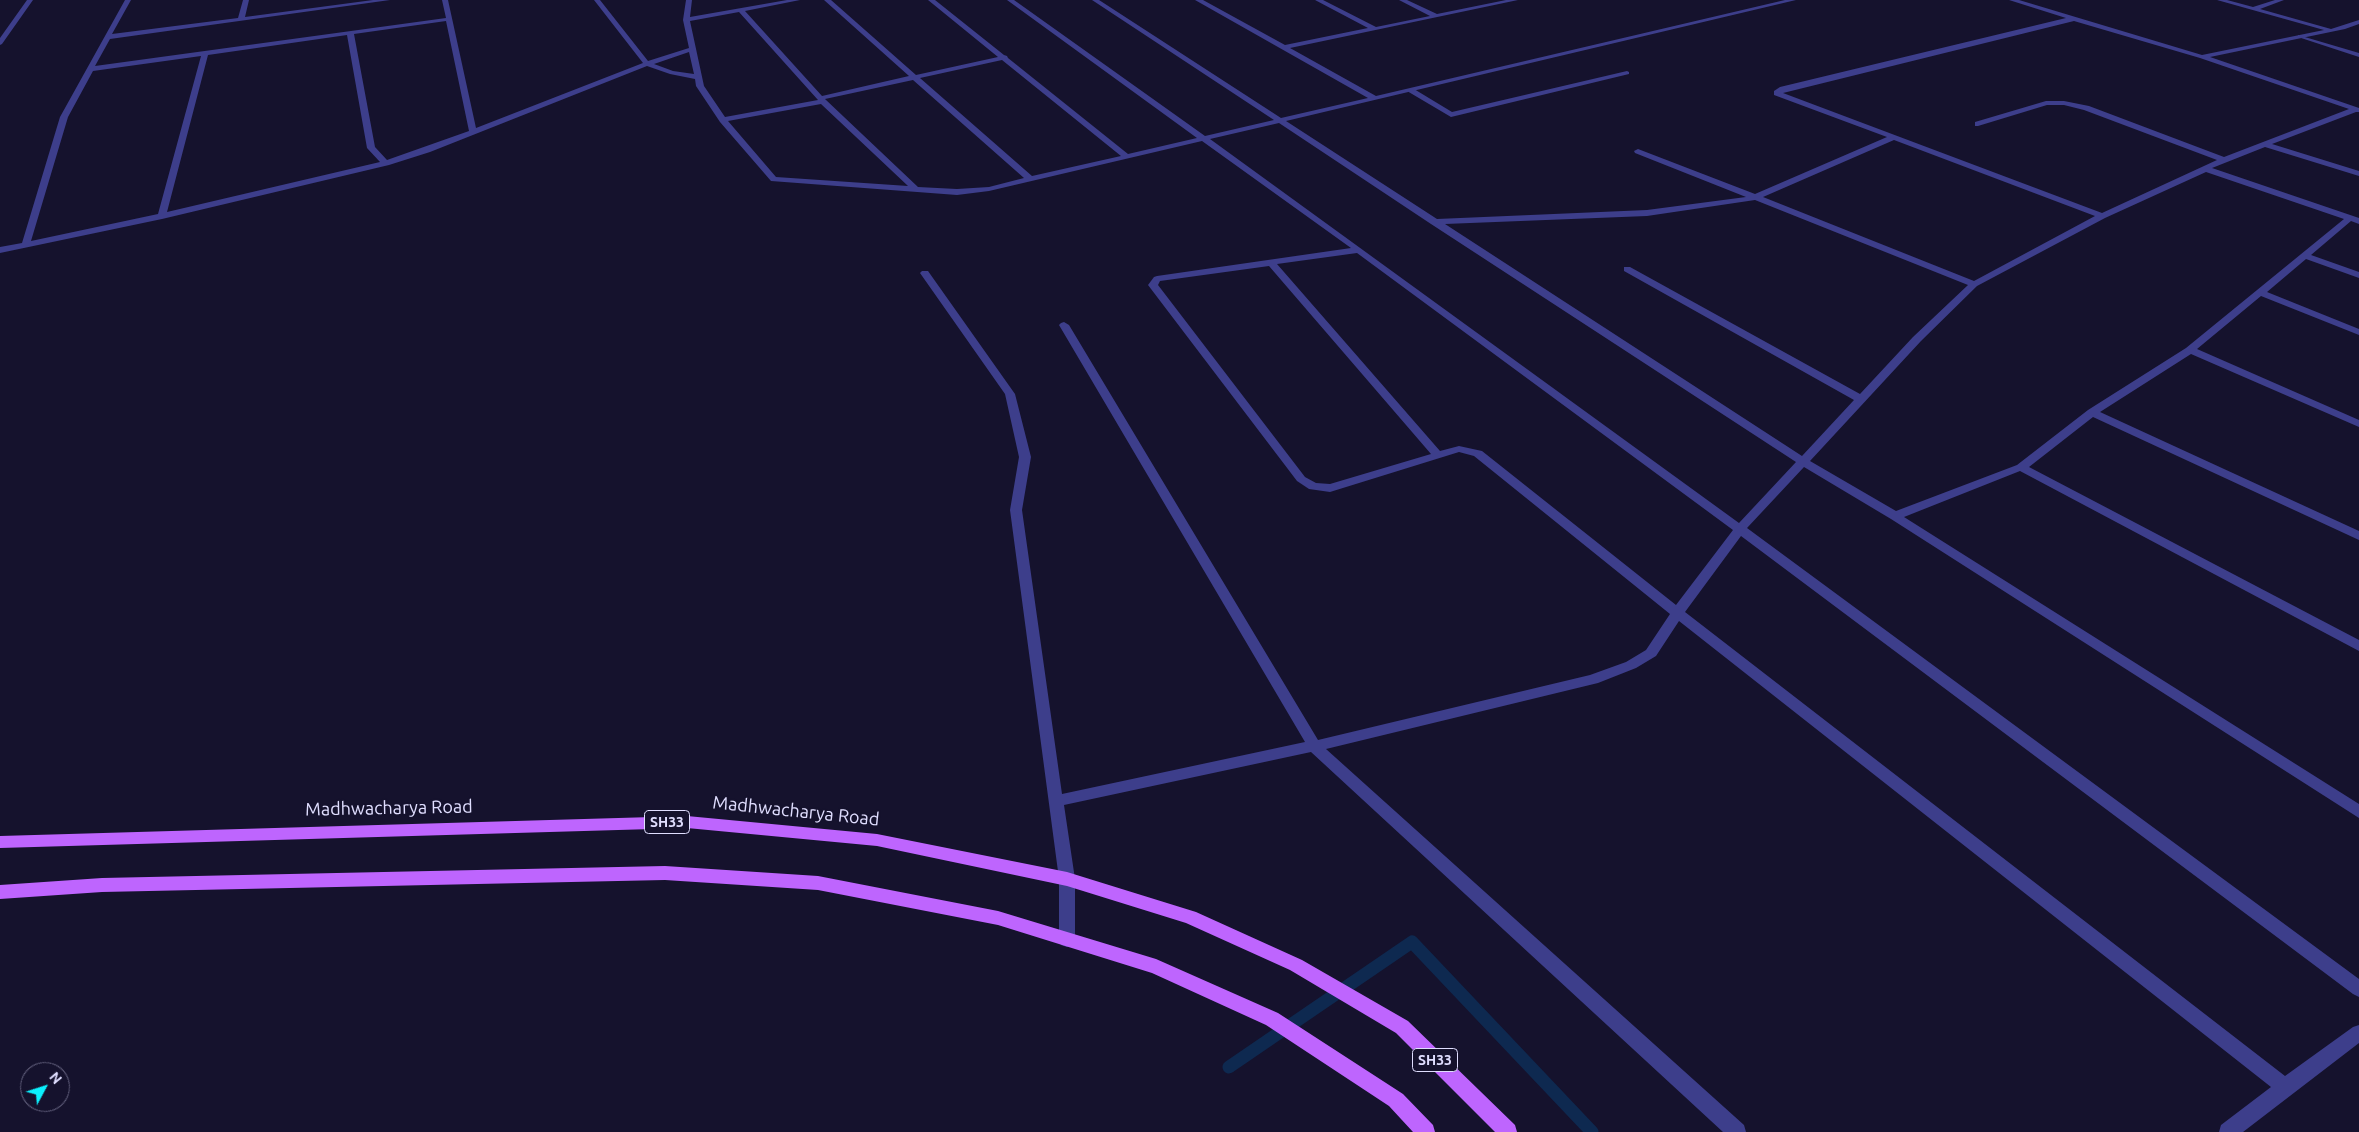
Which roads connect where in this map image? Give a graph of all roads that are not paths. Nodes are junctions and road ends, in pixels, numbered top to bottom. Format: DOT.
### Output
graph roads {
  1 [pos="30,0"];
  2 [pos="128,0"];
  3 [pos="246,0"];
  4 [pos="387,0"];
  5 [pos="446,0"];
  6 [pos="597,0"];
  7 [pos="689,0"];
  8 [pos="797,0"];
  9 [pos="826,0"];
  10 [pos="931,0"];
  11 [pos="1010,0"];
  12 [pos="1095,0"];
  13 [pos="1198,0"];
  14 [pos="1318,0"];
  15 [pos="1402,0"];
  16 [pos="1488,0"];
  17 [pos="1514,0"];
  18 [pos="1793,0"];
  19 [pos="2012,0"];
  20 [pos="2220,0"];
  21 [pos="2281,0"];
  22 [pos="778,2"];
  23 [pos="347,3"];
  24 [pos="1496,4"];
  25 [pos="2252,9"];
  26 [pos="741,11"];
  27 [pos="1436,16"];
  28 [pos="242,19"];
  29 [pos="450,19"];
  30 [pos="2072,19"];
  31 [pos="686,20"];
  32 [pos="2359,22"];
  33 [pos="2343,28"];
  34 [pos="1375,29"];
  35 [pos="2330,30"];
  36 [pos="2351,30"];
  37 [pos="350,33"];
  38 [pos="2300,36"];
  39 [pos="108,37"];
  40 [pos="0,43"];
  41 [pos="1282,48"];
  42 [pos="692,49"];
  43 [pos="205,53"];
  44 [pos="2359,55"];
  45 [pos="1004,57"];
  46 [pos="2202,57"];
  47 [pos="647,64"];
  48 [pos="90,69"];
  49 [pos="1627,72"];
  50 [pos="698,77"];
  51 [pos="915,78"];
  52 [pos="1411,91"];
  53 [pos="822,99"];
  54 [pos="1376,99"];
  55 [pos="2358,109"];
  56 [pos="723,120"];
  57 [pos="1280,120"];
  58 [pos="1978,124"];
  59 [pos="473,131"];
  60 [pos="1201,138"];
  61 [pos="1892,138"];
  62 [pos="2263,144"];
  63 [pos="1638,151"];
  64 [pos="1126,156"];
  65 [pos="2224,160"];
  66 [pos="386,164"];
  67 [pos="2206,169"];
  68 [pos="2359,174"];
  69 [pos="1030,179"];
  70 [pos="917,190"];
  71 [pos="1754,198"];
  72 [pos="162,216"];
  73 [pos="2102,216"];
  74 [pos="2355,220"];
  75 [pos="1434,222"];
  76 [pos="26,244"];
  77 [pos="0,250"];
  78 [pos="1359,250"];
  79 [pos="2306,256"];
  80 [pos="1272,264"];
  81 [pos="1627,269"];
  82 [pos="925,273"];
  83 [pos="2359,275"];
  84 [pos="1974,284"];
  85 [pos="2260,292"];
  86 [pos="1064,324"];
  87 [pos="2359,332"];
  88 [pos="2190,350"];
  89 [pos="1861,399"];
  90 [pos="2092,412"];
  91 [pos="2359,424"];
  92 [pos="1437,454"];
  93 [pos="1804,462"];
  94 [pos="2021,467"];
  95 [pos="1894,516"];
  96 [pos="1740,529"];
  97 [pos="2359,536"];
  98 [pos="1677,613"];
  99 [pos="2359,646"];
  100 [pos="1314,746"];
  101 [pos="1056,801"];
  102 [pos="2359,812"];
  103 [pos="0,842"];
  104 [pos="1067,879"];
  105 [pos="0,892"];
  106 [pos="1067,940"];
  107 [pos="2359,989"];
  108 [pos="2359,1033"];
  109 [pos="2285,1087"];
  110 [pos="1426,1132"];
  111 [pos="1508,1132"];
  112 [pos="1737,1132"];
  113 [pos="2228,1132"];
  1 -- 40 [label="street"];
  2 -- 39 [label="street"];
  3 -- 28 [label="street"];
  4 -- 23 [label="street"];
  5 -- 29 [label="street"];
  6 -- 47 [label="street"];
  7 -- 31 [label="street"];
  8 -- 22 [label="street"];
  9 -- 51 [label="street"];
  10 -- 45 [label="street"];
  11 -- 60 [label="street"];
  12 -- 57 [label="street"];
  13 -- 41 [label="street"];
  14 -- 34 [label="street"];
  15 -- 27 [label="street"];
  16 -- 24 [label="street"];
  17 -- 24 [label="street"];
  18 -- 52 [label="street"];
  19 -- 30 [label="street"];
  20 -- 25 [label="street"];
  21 -- 25 [label="street"];
  22 -- 26 [label="street"];
  23 -- 28 [label="street"];
  24 -- 27 [label="street"];
  25 -- 35 [label="street"];
  26 -- 31 [label="street"];
  26 -- 53 [label="street"];
  27 -- 34 [label="street"];
  28 -- 39 [label="street"];
  29 -- 37 [label="street"];
  29 -- 59 [label="street"];
  30 -- 46 [label="street"];
  30 -- 61 [label="street"];
  31 -- 42 [label="street"];
  32 -- 33 [label="street"];
  33 -- 35 [label="street"];
  33 -- 36 [label="street"];
  34 -- 41 [label="street"];
  35 -- 38 [label="street"];
  37 -- 43 [label="street"];
  37 -- 66 [label="street"];
  38 -- 44 [label="street"];
  38 -- 46 [label="street"];
  39 -- 48 [label="street"];
  41 -- 54 [label="street"];
  42 -- 47 [label="street"];
  42 -- 50 [label="street"];
  43 -- 48 [label="street"];
  43 -- 72 [label="street"];
  45 -- 51 [label="street"];
  45 -- 64 [label="street"];
  46 -- 55 [label="street"];
  47 -- 50 [label="street"];
  47 -- 59 [label="street"];
  48 -- 76 [label="street"];
  49 -- 52 [label="street"];
  50 -- 56 [label="street"];
  51 -- 53 [label="street"];
  51 -- 69 [label="street"];
  52 -- 54 [label="street"];
  53 -- 56 [label="street"];
  53 -- 70 [label="street"];
  54 -- 57 [label="street"];
  55 -- 62 [label="street"];
  56 -- 70 [label="street"];
  57 -- 60 [label="street"];
  57 -- 75 [label="street"];
  58 -- 65 [label="street"];
  59 -- 66 [label="street"];
  60 -- 64 [label="street"];
  60 -- 78 [label="street"];
  61 -- 71 [label="street"];
  61 -- 73 [label="street"];
  62 -- 65 [label="street"];
  62 -- 68 [label="street"];
  63 -- 71 [label="street"];
  64 -- 69 [label="street"];
  65 -- 67 [label="street"];
  66 -- 72 [label="street"];
  67 -- 73 [label="street"];
  67 -- 74 [label="street"];
  69 -- 70 [label="street"];
  71 -- 75 [label="street"];
  71 -- 84 [label="street"];
  72 -- 76 [label="street"];
  73 -- 84 [label="street"];
  74 -- 79 [label="street"];
  75 -- 93 [label="street"];
  76 -- 77 [label="street"];
  78 -- 80 [label="street"];
  78 -- 96 [label="street"];
  79 -- 83 [label="street"];
  79 -- 85 [label="street"];
  80 -- 92 [label="street"];
  80 -- 92 [label="street"];
  81 -- 89 [label="street"];
  82 -- 101 [label="street"];
  84 -- 89 [label="street"];
  85 -- 87 [label="street"];
  85 -- 88 [label="street"];
  86 -- 100 [label="street"];
  88 -- 90 [label="street"];
  88 -- 91 [label="street"];
  89 -- 93 [label="street"];
  90 -- 94 [label="street"];
  90 -- 97 [label="street"];
  92 -- 98 [label="street"];
  93 -- 95 [label="street"];
  93 -- 96 [label="street"];
  94 -- 95 [label="street"];
  94 -- 99 [label="street"];
  95 -- 102 [label="street"];
  96 -- 98 [label="street"];
  96 -- 107 [label="street"];
  98 -- 100 [label="street"];
  98 -- 109 [label="street"];
  100 -- 101 [label="street"];
  100 -- 112 [label="street"];
  101 -- 104 [label="street"];
  103 -- 104 [label="main road, Madhwacharya Road / SH33"];
  104 -- 106 [label="street"];
  104 -- 111 [label="main road, Madhwacharya Road / SH33"];
  105 -- 106 [label="main road"];
  106 -- 110 [label="main road"];
  108 -- 109 [label="street"];
  109 -- 113 [label="street"];
}
